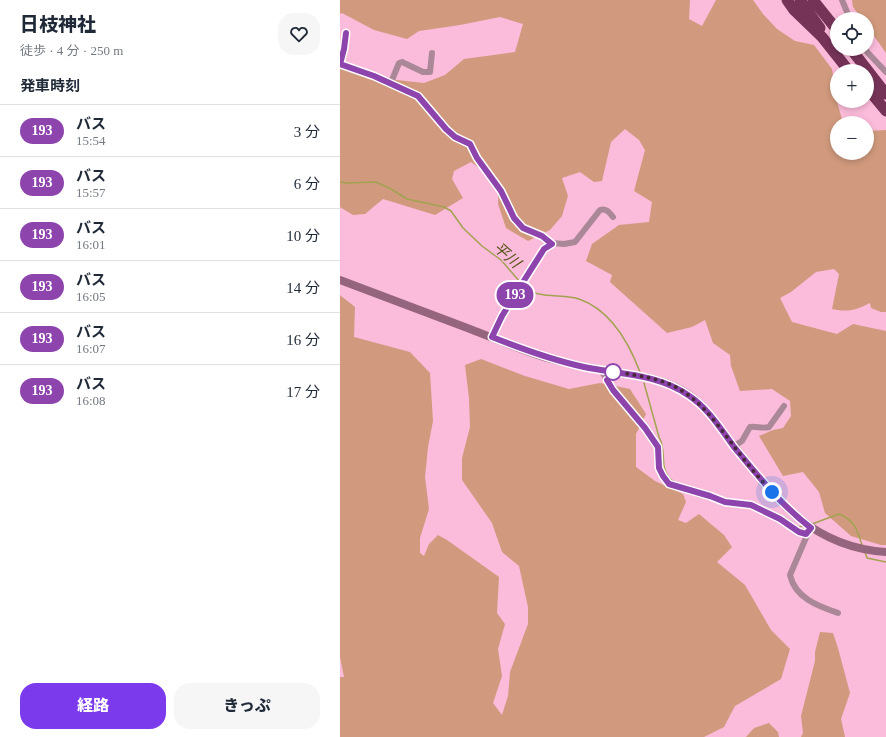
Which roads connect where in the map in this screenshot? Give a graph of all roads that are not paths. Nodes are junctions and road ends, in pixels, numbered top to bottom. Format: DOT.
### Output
graph roads {
  1 [pos="787,0"];
  2 [pos="800,0"];
  3 [pos="814,0"];
  4 [pos="820,0"];
  5 [pos="842,0"];
  6 [pos="847,12"];
  7 [pos="830,18"];
  8 [pos="830,22"];
  9 [pos="346,33"];
  10 [pos="432,53"];
  11 [pos="855,56"];
  12 [pos="870,56"];
  13 [pos="843,64"];
  14 [pos="848,64"];
  15 [pos="886,72"];
  16 [pos="388,83"];
  17 [pos="881,97"];
  18 [pos="886,110"];
  19 [pos="613,217"];
  20 [pos="552,244"];
  21 [pos="342,282"];
  22 [pos="492,337"];
  23 [pos="601,370"];
  24 [pos="784,406"];
  25 [pos="734,446"];
  26 [pos="808,528"];
  27 [pos="886,552"];
  28 [pos="838,613"];
  1 -- 13 [label="highway"];
  2 -- 14 [label="highway"];
  3 -- 8 [label="highway"];
  4 -- 7 [label="highway"];
  5 -- 6 [label="street"];
  9 -- 16 [label="street"];
  10 -- 16 [label="street"];
  11 -- 17 [label="highway"];
  12 -- 15 [label="street"];
  16 -- 20 [label="street"];
  17 -- 18 [label="highway"];
  19 -- 20 [label="street"];
  20 -- 22 [label="street"];
  21 -- 22 [label="street"];
  22 -- 23 [label="street"];
  23 -- 25 [label="street"];
  23 -- 26 [label="street"];
  24 -- 25 [label="street"];
  25 -- 26 [label="street"];
  26 -- 27 [label="street"];
  26 -- 28 [label="street"];
}
